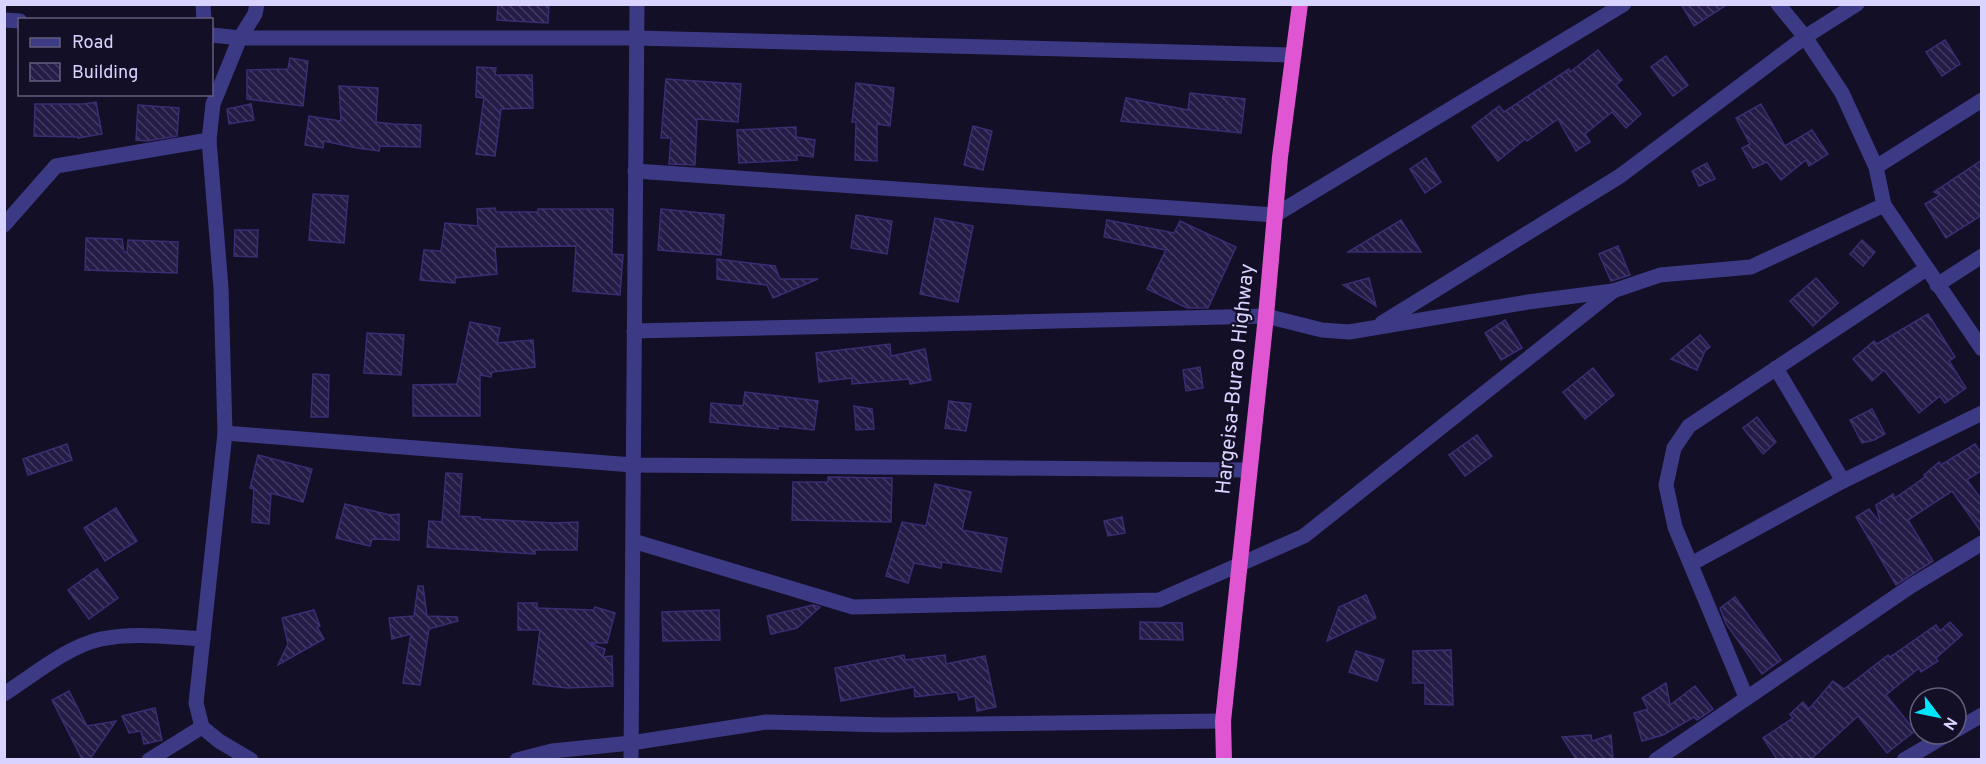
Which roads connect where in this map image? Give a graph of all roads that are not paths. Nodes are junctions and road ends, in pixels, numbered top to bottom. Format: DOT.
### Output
graph roads {
  1 [pos="256,4"];
  2 [pos="637,4"];
  3 [pos="1300,4"];
  4 [pos="1624,4"];
  5 [pos="1778,4"];
  6 [pos="1857,4"];
  7 [pos="213,35"];
  8 [pos="1805,37"];
  9 [pos="240,38"];
  10 [pos="636,38"];
  11 [pos="1294,55"];
  12 [pos="1982,100"];
  13 [pos="210,140"];
  14 [pos="1876,167"];
  15 [pos="635,171"];
  16 [pos="1884,205"];
  17 [pos="1275,215"];
  18 [pos="4,225"];
  19 [pos="1982,256"];
  20 [pos="1926,269"];
  21 [pos="1937,285"];
  22 [pos="1613,291"];
  23 [pos="1266,316"];
  24 [pos="1375,327"];
  25 [pos="634,331"];
  26 [pos="1982,349"];
  27 [pos="1776,368"];
  28 [pos="1982,413"];
  29 [pos="225,433"];
  30 [pos="633,465"];
  31 [pos="1249,470"];
  32 [pos="1843,481"];
  33 [pos="633,541"];
  34 [pos="1982,543"];
  35 [pos="1240,564"];
  36 [pos="1691,564"];
  37 [pos="203,639"];
  38 [pos="4,694"];
  39 [pos="1746,697"];
  40 [pos="1982,715"];
  41 [pos="1223,721"];
  42 [pos="1968,723"];
  43 [pos="202,728"];
  44 [pos="631,743"];
  45 [pos="1927,746"];
  46 [pos="149,759"];
  47 [pos="251,759"];
  48 [pos="517,759"];
  49 [pos="631,759"];
  50 [pos="1224,759"];
  51 [pos="1656,759"];
  52 [pos="1904,759"];
  1 -- 9 [label="street"];
  2 -- 10 [label="street"];
  3 -- 11 [label="highway, Hargeisa-Burao Highway"];
  4 -- 17 [label="street"];
  5 -- 8 [label="street"];
  6 -- 8 [label="street"];
  7 -- 9 [label="street"];
  8 -- 14 [label="street"];
  8 -- 24 [label="street"];
  9 -- 10 [label="street"];
  9 -- 13 [label="street"];
  10 -- 11 [label="street"];
  10 -- 15 [label="street"];
  11 -- 17 [label="highway, Hargeisa-Burao Highway"];
  12 -- 14 [label="street"];
  13 -- 18 [label="street"];
  13 -- 29 [label="street"];
  14 -- 16 [label="street"];
  15 -- 17 [label="street"];
  15 -- 25 [label="street"];
  16 -- 20 [label="street"];
  16 -- 22 [label="street"];
  17 -- 23 [label="highway, Hargeisa-Burao Highway"];
  19 -- 21 [label="street"];
  20 -- 21 [label="street"];
  20 -- 27 [label="street"];
  21 -- 26 [label="street"];
  22 -- 24 [label="street"];
  22 -- 35 [label="street"];
  23 -- 24 [label="street"];
  23 -- 25 [label="street"];
  23 -- 31 [label="highway, Hargeisa-Burao Highway"];
  25 -- 30 [label="street"];
  27 -- 32 [label="street"];
  27 -- 36 [label="street"];
  28 -- 32 [label="street"];
  29 -- 30 [label="street"];
  29 -- 37 [label="street"];
  30 -- 31 [label="street"];
  30 -- 33 [label="street"];
  31 -- 35 [label="highway, Hargeisa-Burao Highway"];
  32 -- 36 [label="street"];
  33 -- 35 [label="street"];
  33 -- 44 [label="street"];
  34 -- 39 [label="street"];
  35 -- 41 [label="highway, Hargeisa-Burao Highway"];
  36 -- 39 [label="street"];
  37 -- 38 [label="street"];
  37 -- 43 [label="street"];
  39 -- 51 [label="street"];
  40 -- 42 [label="street"];
  41 -- 44 [label="street"];
  41 -- 50 [label="highway, Hargeisa-Burao Highway"];
  43 -- 46 [label="street"];
  43 -- 47 [label="street"];
  44 -- 48 [label="street"];
  44 -- 49 [label="street"];
  45 -- 52 [label="street"];
}
